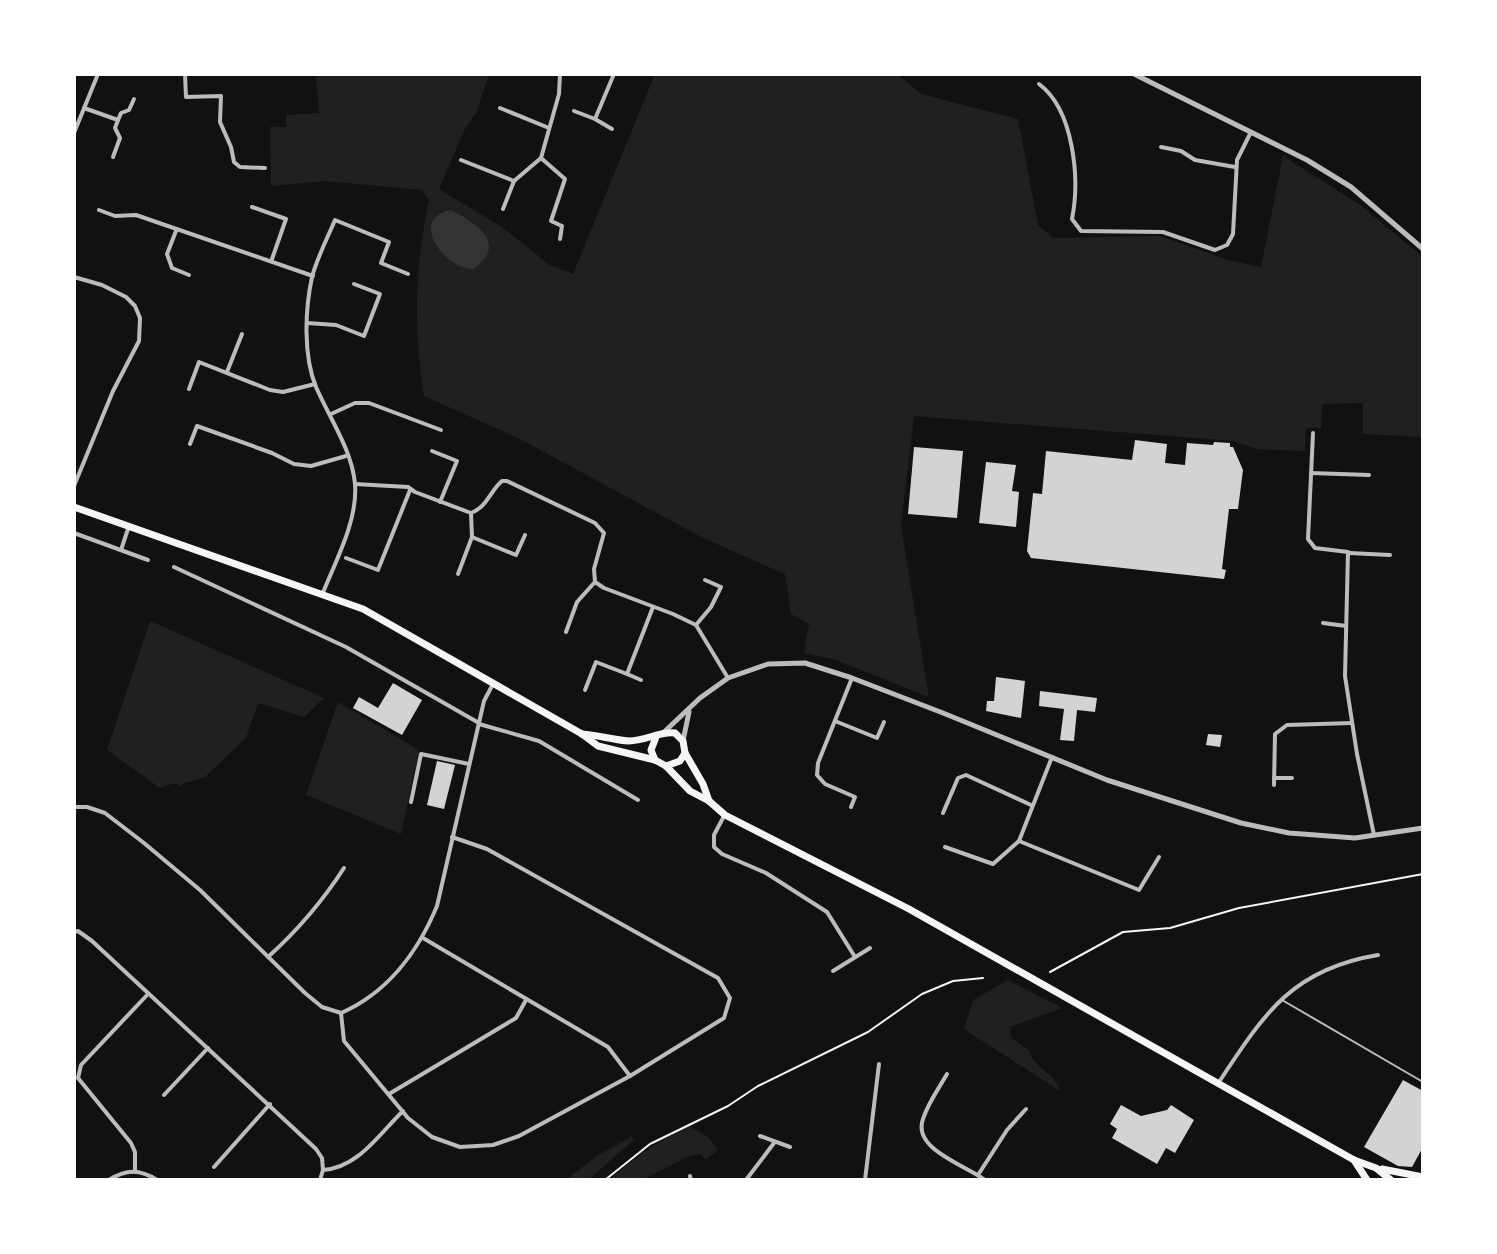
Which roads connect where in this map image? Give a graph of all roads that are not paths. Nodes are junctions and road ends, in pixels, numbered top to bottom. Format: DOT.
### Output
graph roads {
  1 [pos="98,74"];
  2 [pos="185,74"];
  3 [pos="560,74"];
  4 [pos="614,74"];
  5 [pos="1134,74"];
  6 [pos="1039,84"];
  7 [pos="134,99"];
  8 [pos="84,108"];
  9 [pos="500,108"];
  10 [pos="574,111"];
  11 [pos="595,119"];
  12 [pos="118,120"];
  13 [pos="549,128"];
  14 [pos="612,129"];
  15 [pos="1252,131"];
  16 [pos="74,133"];
  17 [pos="1161,147"];
  18 [pos="113,157"];
  19 [pos="541,158"];
  20 [pos="461,160"];
  21 [pos="1236,167"];
  22 [pos="265,168"];
  23 [pos="514,181"];
  24 [pos="252,207"];
  25 [pos="503,209"];
  26 [pos="99,210"];
  27 [pos="177,230"];
  28 [pos="560,239"];
  29 [pos="1423,249"];
  30 [pos="272,260"];
  31 [pos="408,274"];
  32 [pos="189,275"];
  33 [pos="313,276"];
  34 [pos="74,278"];
  35 [pos="354,284"];
  36 [pos="307,323"];
  37 [pos="242,334"];
  38 [pos="227,372"];
  39 [pos="315,384"];
  40 [pos="189,389"];
  41 [pos="330,414"];
  42 [pos="441,430"];
  43 [pos="1313,433"];
  44 [pos="190,444"];
  45 [pos="432,451"];
  46 [pos="347,455"];
  47 [pos="1311,473"];
  48 [pos="1369,475"];
  49 [pos="355,484"];
  50 [pos="74,486"];
  51 [pos="410,490"];
  52 [pos="440,502"];
  53 [pos="74,507"];
  54 [pos="471,513"];
  55 [pos="129,526"];
  56 [pos="74,533"];
  57 [pos="525,535"];
  58 [pos="472,537"];
  59 [pos="121,550"];
  60 [pos="1348,552"];
  61 [pos="1390,555"];
  62 [pos="346,558"];
  63 [pos="148,560"];
  64 [pos="174,567"];
  65 [pos="458,574"];
  66 [pos="705,580"];
  67 [pos="595,582"];
  68 [pos="322,595"];
  69 [pos="653,607"];
  70 [pos="1323,623"];
  71 [pos="696,625"];
  72 [pos="1346,626"];
  73 [pos="566,632"];
  74 [pos="627,674"];
  75 [pos="728,678"];
  76 [pos="852,678"];
  77 [pos="641,680"];
  78 [pos="493,684"];
  79 [pos="585,690"];
  80 [pos="689,711"];
  81 [pos="835,721"];
  82 [pos="884,722"];
  83 [pos="479,723"];
  84 [pos="1352,723"];
  85 [pos="582,734"];
  86 [pos="660,734"];
  87 [pos="683,741"];
  88 [pos="685,753"];
  89 [pos="1052,757"];
  90 [pos="655,760"];
  91 [pos="470,764"];
  92 [pos="666,766"];
  93 [pos="1274,778"];
  94 [pos="1292,778"];
  95 [pos="1274,785"];
  96 [pos="638,800"];
  97 [pos="709,801"];
  98 [pos="411,802"];
  99 [pos="1031,805"];
  100 [pos="74,807"];
  101 [pos="851,807"];
  102 [pos="943,813"];
  103 [pos="725,815"];
  104 [pos="1423,828"];
  105 [pos="1374,835"];
  106 [pos="452,837"];
  107 [pos="1019,841"];
  108 [pos="945,847"];
  109 [pos="1159,857"];
  110 [pos="344,868"];
  111 [pos="74,932"];
  112 [pos="423,938"];
  113 [pos="870,948"];
  114 [pos="1378,955"];
  115 [pos="268,957"];
  116 [pos="855,957"];
  117 [pos="833,971"];
  118 [pos="148,994"];
  119 [pos="1280,999"];
  120 [pos="526,1000"];
  121 [pos="341,1013"];
  122 [pos="208,1048"];
  123 [pos="879,1064"];
  124 [pos="947,1074"];
  125 [pos="630,1076"];
  126 [pos="933,1078"];
  127 [pos="1219,1082"];
  128 [pos="1423,1082"];
  129 [pos="942,1083"];
  130 [pos="389,1094"];
  131 [pos="164,1095"];
  132 [pos="270,1104"];
  133 [pos="1026,1109"];
  134 [pos="403,1111"];
  135 [pos="760,1136"];
  136 [pos="774,1143"];
  137 [pos="790,1147"];
  138 [pos="1354,1160"];
  139 [pos="214,1167"];
  140 [pos="1376,1168"];
  141 [pos="135,1170"];
  142 [pos="323,1170"];
  143 [pos="978,1175"];
  144 [pos="1423,1177"];
  145 [pos="109,1180"];
  146 [pos="157,1180"];
  147 [pos="320,1180"];
  148 [pos="746,1180"];
  149 [pos="865,1180"];
  150 [pos="985,1180"];
  151 [pos="1367,1180"];
  152 [pos="1391,1180"];
  1 -- 8 [label="street"];
  2 -- 22 [label="street"];
  3 -- 13 [label="street"];
  4 -- 11 [label="street"];
  5 -- 15 [label="street"];
  6 -- 21 [label="street"];
  7 -- 12 [label="street"];
  8 -- 12 [label="street"];
  8 -- 16 [label="street"];
  9 -- 13 [label="street"];
  10 -- 11 [label="street"];
  11 -- 14 [label="street"];
  12 -- 18 [label="street"];
  13 -- 19 [label="street"];
  15 -- 21 [label="street"];
  15 -- 29 [label="street"];
  17 -- 21 [label="street"];
  19 -- 23 [label="street"];
  19 -- 28 [label="street"];
  20 -- 23 [label="street"];
  23 -- 25 [label="street"];
  24 -- 30 [label="street"];
  26 -- 27 [label="street"];
  27 -- 30 [label="street"];
  27 -- 32 [label="street"];
  30 -- 33 [label="street"];
  31 -- 33 [label="street"];
  33 -- 36 [label="street"];
  34 -- 50 [label="street"];
  35 -- 36 [label="street"];
  36 -- 39 [label="street"];
  37 -- 38 [label="street"];
  38 -- 39 [label="street"];
  38 -- 40 [label="street"];
  39 -- 41 [label="street"];
  41 -- 42 [label="street"];
  41 -- 46 [label="street"];
  43 -- 47 [label="street"];
  44 -- 46 [label="street"];
  45 -- 52 [label="street"];
  46 -- 49 [label="street"];
  47 -- 48 [label="street"];
  47 -- 60 [label="street"];
  49 -- 51 [label="street"];
  49 -- 68 [label="street"];
  51 -- 52 [label="street"];
  51 -- 62 [label="street"];
  52 -- 54 [label="street"];
  53 -- 55 [label="main road"];
  54 -- 58 [label="street"];
  54 -- 67 [label="street"];
  55 -- 59 [label="street"];
  55 -- 68 [label="main road"];
  56 -- 59 [label="street"];
  57 -- 58 [label="street"];
  58 -- 65 [label="street"];
  59 -- 63 [label="street"];
  60 -- 61 [label="street"];
  60 -- 72 [label="street"];
  64 -- 83 [label="street"];
  66 -- 71 [label="street"];
  67 -- 69 [label="street"];
  67 -- 73 [label="street"];
  68 -- 78 [label="main road"];
  69 -- 71 [label="street"];
  69 -- 74 [label="street"];
  70 -- 72 [label="street"];
  71 -- 75 [label="street"];
  72 -- 84 [label="street"];
  74 -- 77 [label="street"];
  74 -- 79 [label="street"];
  75 -- 76 [label="street"];
  75 -- 80 [label="street"];
  76 -- 81 [label="street"];
  76 -- 89 [label="street"];
  78 -- 83 [label="street"];
  78 -- 85 [label="main road"];
  80 -- 86 [label="street"];
  80 -- 87 [label="street"];
  81 -- 82 [label="street"];
  81 -- 101 [label="street"];
  83 -- 91 [label="street"];
  83 -- 96 [label="street"];
  84 -- 93 [label="street"];
  84 -- 105 [label="street"];
  85 -- 86 [label="main road"];
  85 -- 90 [label="main road"];
  86 -- 87 [label="main road"];
  86 -- 90 [label="main road"];
  87 -- 88 [label="main road"];
  88 -- 92 [label="main road"];
  88 -- 97 [label="main road"];
  89 -- 99 [label="street"];
  89 -- 105 [label="street"];
  90 -- 92 [label="main road"];
  91 -- 98 [label="street"];
  91 -- 106 [label="street"];
  92 -- 97 [label="main road"];
  93 -- 94 [label="street"];
  93 -- 95 [label="street"];
  97 -- 103 [label="main road"];
  99 -- 102 [label="street"];
  99 -- 107 [label="street"];
  100 -- 115 [label="street"];
  103 -- 116 [label="street"];
  103 -- 127 [label="main road"];
  104 -- 105 [label="street"];
  106 -- 112 [label="street"];
  106 -- 125 [label="street"];
  107 -- 108 [label="street"];
  107 -- 109 [label="street"];
  110 -- 115 [label="street"];
  111 -- 118 [label="street"];
  112 -- 120 [label="street"];
  112 -- 121 [label="street"];
  113 -- 116 [label="street"];
  114 -- 119 [label="street"];
  115 -- 121 [label="street"];
  116 -- 117 [label="street"];
  118 -- 122 [label="street"];
  118 -- 141 [label="street"];
  119 -- 127 [label="street"];
  119 -- 128 [label="lane"];
  120 -- 125 [label="street"];
  120 -- 130 [label="street"];
  121 -- 130 [label="street"];
  122 -- 131 [label="street"];
  122 -- 132 [label="street"];
  123 -- 149 [label="street"];
  124 -- 129 [label="street"];
  125 -- 134 [label="street"];
  126 -- 129 [label="street"];
  127 -- 138 [label="main road"];
  129 -- 143 [label="street"];
  130 -- 134 [label="street"];
  132 -- 139 [label="street"];
  132 -- 142 [label="street"];
  133 -- 143 [label="street"];
  134 -- 142 [label="street"];
  135 -- 136 [label="street"];
  136 -- 137 [label="street"];
  136 -- 148 [label="street"];
  138 -- 140 [label="main road"];
  138 -- 151 [label="main road"];
  140 -- 144 [label="main road"];
  140 -- 152 [label="main road"];
  141 -- 145 [label="street"];
  141 -- 146 [label="street"];
  142 -- 147 [label="street"];
  143 -- 150 [label="street"];
}
